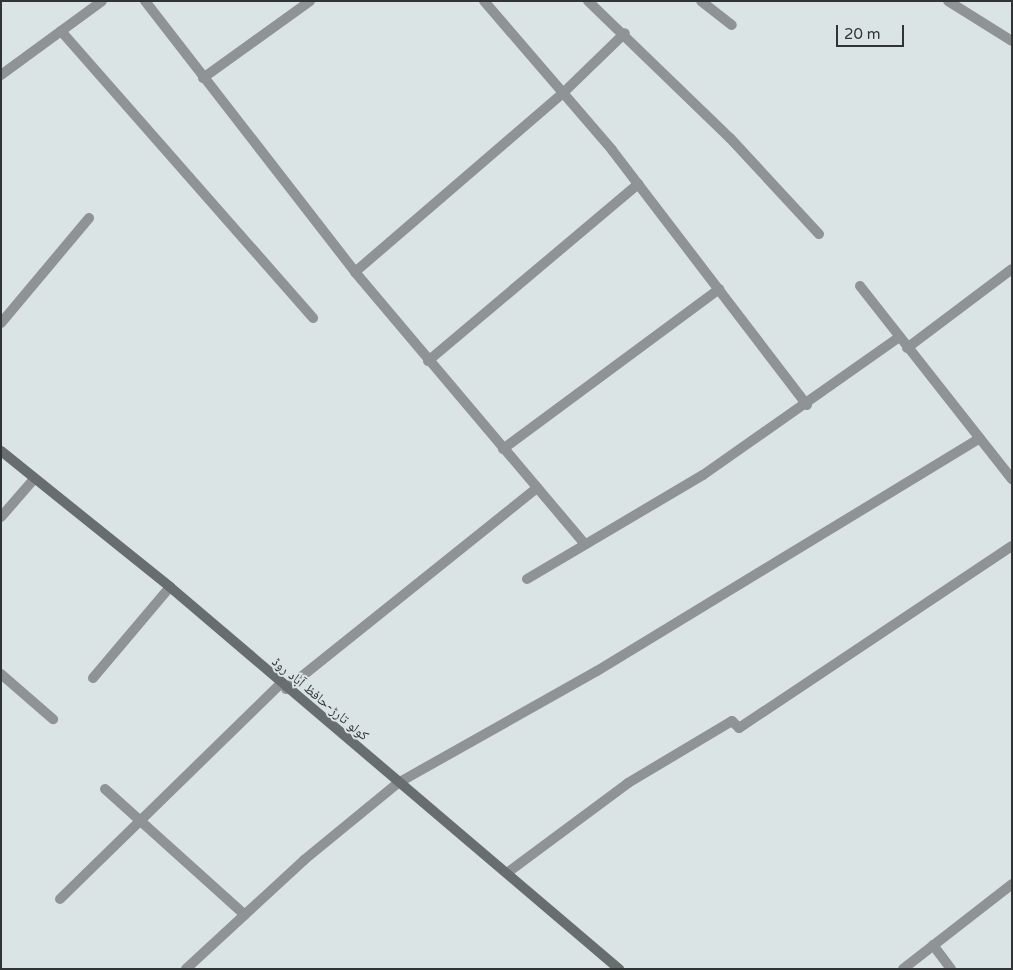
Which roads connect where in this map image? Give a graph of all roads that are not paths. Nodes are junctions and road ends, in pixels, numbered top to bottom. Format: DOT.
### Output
graph roads {
  1 [pos="102,1"];
  2 [pos="145,1"];
  3 [pos="310,1"];
  4 [pos="588,1"];
  5 [pos="701,1"];
  6 [pos="948,1"];
  7 [pos="490,3"];
  8 [pos="732,25"];
  9 [pos="60,32"];
  10 [pos="625,33"];
  11 [pos="1012,41"];
  12 [pos="1,76"];
  13 [pos="203,78"];
  14 [pos="563,93"];
  15 [pos="638,184"];
  16 [pos="89,218"];
  17 [pos="819,234"];
  18 [pos="1012,269"];
  19 [pos="355,272"];
  20 [pos="860,286"];
  21 [pos="719,289"];
  22 [pos="313,318"];
  23 [pos="1,323"];
  24 [pos="899,337"];
  25 [pos="908,348"];
  26 [pos="428,361"];
  27 [pos="807,405"];
  28 [pos="980,438"];
  29 [pos="503,448"];
  30 [pos="1,451"];
  31 [pos="34,479"];
  32 [pos="1012,479"];
  33 [pos="537,488"];
  34 [pos="1,518"];
  35 [pos="585,544"];
  36 [pos="1012,546"];
  37 [pos="527,579"];
  38 [pos="170,587"];
  39 [pos="1,674"];
  40 [pos="93,678"];
  41 [pos="283,687"];
  42 [pos="53,719"];
  43 [pos="398,783"];
  44 [pos="105,789"];
  45 [pos="138,819"];
  46 [pos="507,873"];
  47 [pos="1012,884"];
  48 [pos="60,899"];
  49 [pos="244,915"];
  50 [pos="933,945"];
  51 [pos="186,969"];
  52 [pos="619,969"];
  53 [pos="903,969"];
  54 [pos="951,969"];
  1 -- 9 [label="street"];
  2 -- 13 [label="street"];
  3 -- 13 [label="street"];
  4 -- 10 [label="street"];
  5 -- 8 [label="street"];
  6 -- 11 [label="street"];
  7 -- 14 [label="street"];
  9 -- 12 [label="street"];
  9 -- 22 [label="street"];
  10 -- 14 [label="street"];
  10 -- 17 [label="street"];
  13 -- 19 [label="street"];
  14 -- 15 [label="street"];
  14 -- 19 [label="street"];
  15 -- 21 [label="street"];
  15 -- 26 [label="street"];
  16 -- 23 [label="street"];
  18 -- 25 [label="street"];
  19 -- 26 [label="street"];
  20 -- 24 [label="street"];
  21 -- 27 [label="street"];
  21 -- 29 [label="street"];
  24 -- 25 [label="street"];
  24 -- 27 [label="street"];
  25 -- 28 [label="street"];
  26 -- 29 [label="street"];
  27 -- 35 [label="street"];
  28 -- 32 [label="street"];
  28 -- 43 [label="street"];
  29 -- 33 [label="street"];
  30 -- 31 [label="main road, کولو تارڑ-حافظ آباد روڈ"];
  31 -- 34 [label="street"];
  31 -- 38 [label="main road, کولو تارڑ-حافظ آباد روڈ"];
  33 -- 35 [label="street"];
  33 -- 41 [label="street"];
  35 -- 37 [label="street"];
  36 -- 46 [label="street"];
  38 -- 40 [label="street"];
  38 -- 41 [label="main road, کولو تارڑ-حافظ آباد روڈ"];
  39 -- 42 [label="street"];
  41 -- 43 [label="main road, کولو تارڑ-حافظ آباد روڈ"];
  41 -- 45 [label="street"];
  43 -- 46 [label="main road, کولو تارڑ-حافظ آباد روڈ"];
  43 -- 49 [label="street"];
  44 -- 45 [label="street"];
  45 -- 48 [label="street"];
  45 -- 49 [label="street"];
  46 -- 52 [label="main road, کولو تارڑ-حافظ آباد روڈ"];
  47 -- 50 [label="street"];
  49 -- 51 [label="street"];
  50 -- 53 [label="street"];
  50 -- 54 [label="street"];
}
